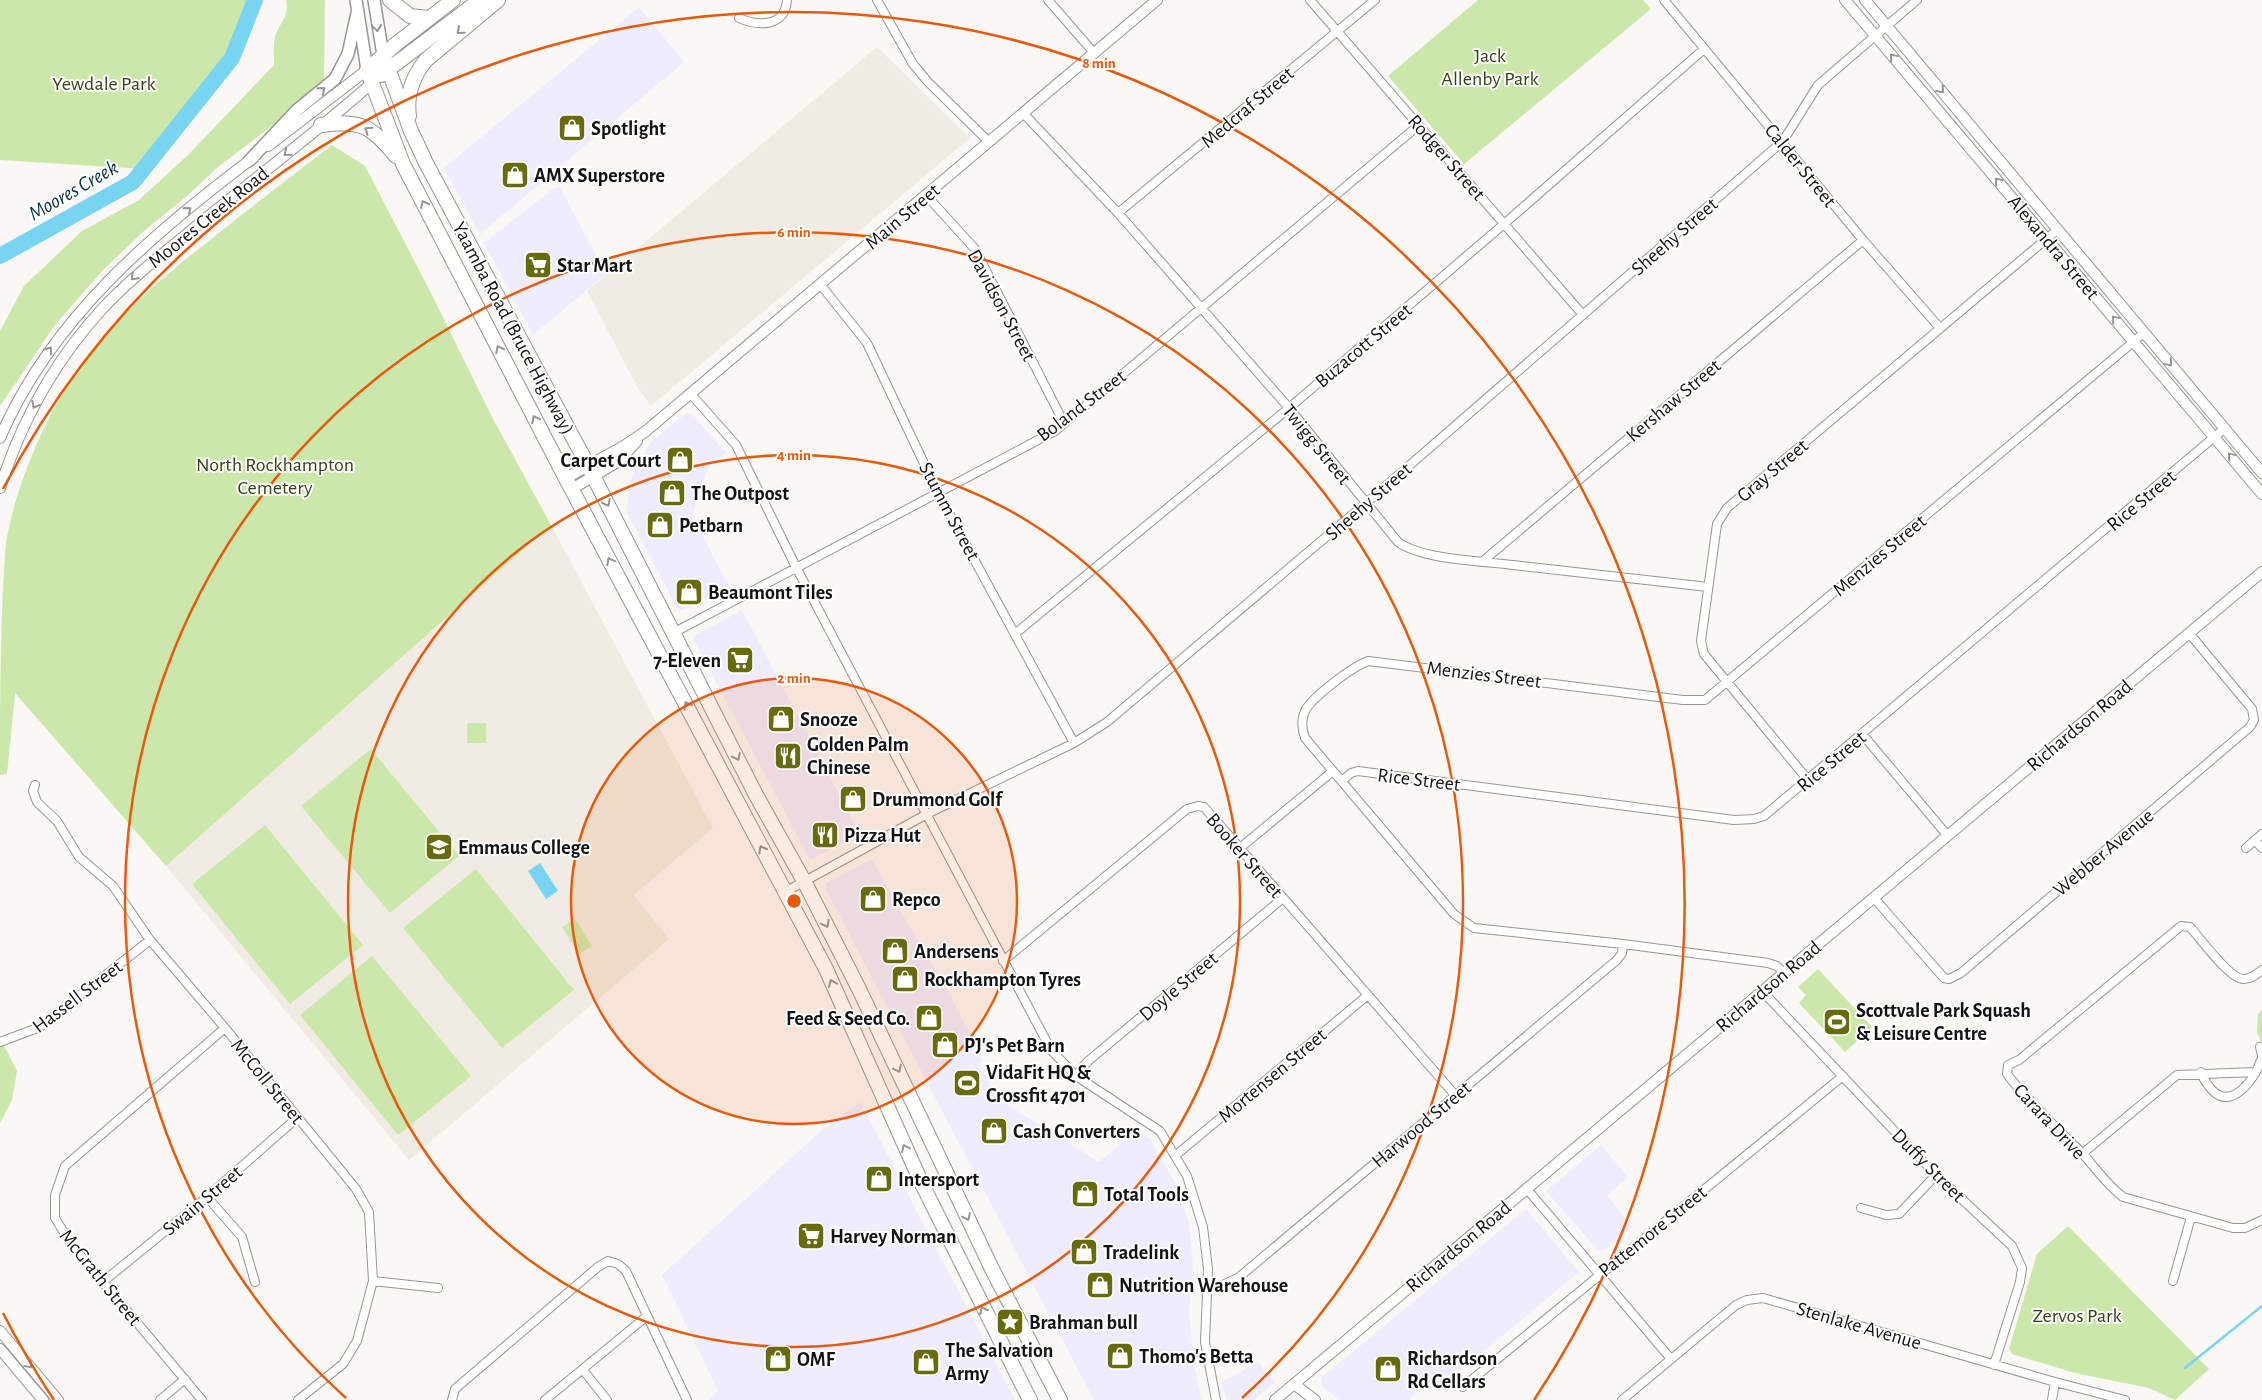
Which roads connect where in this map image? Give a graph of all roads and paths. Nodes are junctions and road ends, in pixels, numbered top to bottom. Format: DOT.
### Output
graph roads {
  1 [pos="356,0"];
  2 [pos="374,0"];
  3 [pos="390,0"];
  4 [pos="453,0"];
  5 [pos="480,0"];
  6 [pos="498,0"];
  7 [pos="787,0"];
  8 [pos="877,0"];
  9 [pos="1048,0"];
  10 [pos="1157,0"];
  11 [pos="1310,0"];
  12 [pos="1375,0"];
  13 [pos="1664,0"];
  14 [pos="1845,0"];
  15 [pos="1864,0"];
  16 [pos="1917,0"];
  17 [pos="357,13"];
  18 [pos="428,18"];
  19 [pos="738,18"];
  20 [pos="1886,26"];
  21 [pos="1338,32"];
  22 [pos="1875,36"];
  23 [pos="1704,49"];
  24 [pos="1094,53"];
  25 [pos="383,55"];
  26 [pos="367,70"];
  27 [pos="387,70"];
  28 [pos="371,84"];
  29 [pos="1023,112"];
  30 [pos="1419,124"];
  31 [pos="321,125"];
  32 [pos="411,131"];
  33 [pos="1783,141"];
  34 [pos="990,142"];
  35 [pos="249,161"];
  36 [pos="403,164"];
  37 [pos="926,195"];
  38 [pos="1118,213"];
  39 [pos="1504,224"];
  40 [pos="2057,230"];
  41 [pos="2047,238"];
  42 [pos="1863,240"];
  43 [pos="820,284"];
  44 [pos="1201,308"];
  45 [pos="1583,315"];
  46 [pos="1940,328"];
  47 [pos="2144,333"];
  48 [pos="2134,342"];
  49 [pos="690,394"];
  50 [pos="1288,408"];
  51 [pos="1064,423"];
  52 [pos="2225,428"];
  53 [pos="0,438"];
  54 [pos="2215,438"];
  55 [pos="591,471"];
  56 [pos="2262,473"];
  57 [pos="569,483"];
  58 [pos="0,488"];
  59 [pos="938,493"];
  60 [pos="2262,494"];
  61 [pos="1365,504"];
  62 [pos="1484,561"];
  63 [pos="796,567"];
  64 [pos="2262,572"];
  65 [pos="1708,587"];
  66 [pos="2190,632"];
  67 [pos="673,633"];
  68 [pos="1016,633"];
  69 [pos="1727,682"];
  70 [pos="1863,735"];
  71 [pos="1074,743"];
  72 [pos="1333,771"];
  73 [pos="1342,780"];
  74 [pos="1808,780"];
  75 [pos="35,785"];
  76 [pos="927,814"];
  77 [pos="2262,834"];
  78 [pos="1947,835"];
  79 [pos="2255,840"];
  80 [pos="1240,848"];
  81 [pos="2246,848"];
  82 [pos="2262,848"];
  83 [pos="804,881"];
  84 [pos="785,892"];
  85 [pos="1283,898"];
  86 [pos="1874,898"];
  87 [pos="150,940"];
  88 [pos="1623,944"];
  89 [pos="1004,961"];
  90 [pos="2262,970"];
  91 [pos="1784,973"];
  92 [pos="1762,991"];
  93 [pos="1368,995"];
  94 [pos="225,1028"];
  95 [pos="0,1042"];
  96 [pos="2260,1048"];
  97 [pos="2262,1057"];
  98 [pos="2201,1072"];
  99 [pos="2256,1072"];
  100 [pos="1076,1076"];
  101 [pos="1842,1076"];
  102 [pos="1455,1095"];
  103 [pos="298,1117"];
  104 [pos="2082,1154"];
  105 [pos="1176,1155"];
  106 [pos="1936,1175"];
  107 [pos="1526,1188"];
  108 [pos="207,1197"];
  109 [pos="1861,1208"];
  110 [pos="2191,1217"];
  111 [pos="2262,1220"];
  112 [pos="1600,1274"];
  113 [pos="374,1280"];
  114 [pos="2173,1280"];
  115 [pos="104,1281"];
  116 [pos="255,1282"];
  117 [pos="438,1288"];
  118 [pos="1207,1288"];
  119 [pos="647,1316"];
  120 [pos="0,1331"];
  121 [pos="0,1349"];
  122 [pos="1671,1359"];
  123 [pos="1994,1365"];
  124 [pos="582,1370"];
  125 [pos="185,1379"];
  126 [pos="2056,1382"];
  127 [pos="1294,1384"];
  128 [pos="1463,1388"];
  129 [pos="43,1400"];
  130 [pos="58,1400"];
  131 [pos="160,1400"];
  132 [pos="202,1400"];
  133 [pos="298,1400"];
  134 [pos="452,1400"];
  135 [pos="545,1400"];
  136 [pos="607,1400"];
  137 [pos="687,1400"];
  138 [pos="1030,1400"];
  139 [pos="1060,1400"];
  140 [pos="1216,1400"];
  141 [pos="1275,1400"];
  142 [pos="1315,1400"];
  143 [pos="1622,1400"];
  144 [pos="2052,1400"];
  145 [pos="2125,1400"];
  1 -- 17 [label="main road"];
  2 -- 25 [label="main road, one-way"];
  3 -- 18 [label="highway"];
  4 -- 18 [label="highway, Moores Creek Road"];
  5 -- 27 [label="highway, Moores Creek Road"];
  6 -- 32 [label="highway, one-way"];
  7 -- 19 [label="street"];
  8 -- 34 [label="street"];
  9 -- 24 [label="street"];
  10 -- 24 [label="main road, Main Street"];
  11 -- 21 [label="street, Rodger Street"];
  12 -- 21 [label="street, Medcraf Street"];
  13 -- 23 [label="street, Calder Street"];
  14 -- 22 [label="main road, Alexandra Street"];
  15 -- 20 [label="main road, Alexandra Street"];
  16 -- 20 [label="street, Sheehy Street"];
  17 -- 26 [label="main road"];
  35 -- 17 [label="main road, one-way"];
  18 -- 25 [label="highway, Moores Creek Road"];
  20 -- 22 [label="street, Sheehy Street"];
  20 -- 40 [label="main road, Alexandra Street, one-way"];
  21 -- 30 [label="street, Rodger Street"];
  21 -- 38 [label="street, Medcraf Street"];
  22 -- 33 [label="street, Sheehy Street"];
  41 -- 22 [label="main road, Alexandra Street, one-way"];
  23 -- 33 [label="street, Calder Street"];
  23 -- 39 [label="street, Buzacott Street"];
  24 -- 29 [label="main road, Main Street"];
  25 -- 26 [label="highway, Moores Creek Road"];
  25 -- 27 [label="highway, Yaamba Road (Bruce Highway)"];
  26 -- 28 [label="highway, Yaamba Road (Bruce Highway)"];
  26 -- 35 [label="main road, Moores Creek Road"];
  27 -- 28 [label="highway, Moores Creek Road"];
  27 -- 32 [label="highway, Yaamba Road (Bruce Highway)"];
  28 -- 31 [label="main road, Moores Creek Road"];
  28 -- 36 [label="highway, Yaamba Road (Bruce Highway)"];
  29 -- 34 [label="main road, Main Street"];
  29 -- 38 [label="street, Twigg Street"];
  30 -- 39 [label="street, Rodger Street"];
  30 -- 44 [label="street, Boland Street"];
  36 -- 31 [label="highway, one-way"];
  31 -- 58 [label="main road, Moores Creek Road, one-way"];
  32 -- 55 [label="highway, Yaamba Road (Bruce Highway)"];
  33 -- 42 [label="street, Calder Street"];
  33 -- 45 [label="street, Sheehy Street"];
  34 -- 37 [label="main road, Main Street"];
  53 -- 35 [label="main road, Moores Creek Road, one-way"];
  57 -- 36 [label="highway, Yaamba Road (Bruce Highway), one-way"];
  37 -- 43 [label="main road, Main Street"];
  37 -- 51 [label="street, Davidson Street"];
  38 -- 44 [label="street, Twigg Street"];
  39 -- 45 [label="street, Rodger Street"];
  39 -- 50 [label="street, Buzacott Street"];
  40 -- 41 [label="street, Gray Street"];
  40 -- 47 [label="main road, Alexandra Street"];
  41 -- 46 [label="street, Gray Street"];
  48 -- 41 [label="main road, Alexandra Street, one-way"];
  42 -- 46 [label="street, Calder Street"];
  42 -- 62 [label="street, Kershaw Street"];
  43 -- 49 [label="main road, Main Street"];
  43 -- 59 [label="street, Stumm Street"];
  44 -- 50 [label="street, Twigg Street"];
  44 -- 51 [label="street, Boland Street"];
  45 -- 61 [label="street, Sheehy Street"];
  46 -- 65 [label="street, Gray Street"];
  47 -- 48 [label="street, Menzies Street"];
  47 -- 52 [label="main road, Alexandra Street, one-way"];
  48 -- 54 [label="main road, Alexandra Street"];
  48 -- 69 [label="street, Menzies Street"];
  49 -- 55 [label="main road, Main Street"];
  49 -- 63 [label="street"];
  50 -- 61 [label="street, Twigg Street"];
  50 -- 68 [label="street, Buzacott Street"];
  51 -- 59 [label="street, Boland Street"];
  52 -- 54 [label="street, Rice Street"];
  52 -- 56 [label="main road, Alexandra Street"];
  60 -- 54 [label="main road, Alexandra Street, one-way"];
  54 -- 70 [label="street, Rice Street"];
  55 -- 57 [label="main road, Main Street"];
  55 -- 67 [label="highway, Yaamba Road (Bruce Highway), one-way"];
  84 -- 57 [label="highway, Yaamba Road (Bruce Highway), one-way"];
  59 -- 63 [label="street, Boland Street"];
  59 -- 68 [label="street, Stumm Street"];
  61 -- 62 [label="street, Twigg Street"];
  61 -- 71 [label="street, Sheehy Street"];
  62 -- 65 [label="street, Twigg Street"];
  63 -- 67 [label="street, Boland Street"];
  63 -- 76 [label="street"];
  64 -- 66 [label="main road, Richardson Road"];
  65 -- 69 [label="street, Gray Street"];
  66 -- 78 [label="main road, Richardson Road"];
  66 -- 86 [label="street, Webber Avenue"];
  67 -- 83 [label="highway, Yaamba Road (Bruce Highway), one-way"];
  68 -- 71 [label="street, Stumm Street"];
  69 -- 72 [label="street, Menzies Street"];
  69 -- 74 [label="street, Gray Street"];
  70 -- 74 [label="street, Rice Street"];
  70 -- 78 [label="street"];
  71 -- 76 [label="street, Sheehy Street"];
  72 -- 73 [label="street, Menzies Street"];
  72 -- 80 [label="street"];
  73 -- 74 [label="street, Rice Street"];
  73 -- 88 [label="street, Menzies Street"];
  75 -- 87 [label="street, McColl Street"];
  76 -- 83 [label="street, Sheehy Street"];
  76 -- 89 [label="street"];
  77 -- 79 [label="street"];
  78 -- 86 [label="main road, Richardson Road"];
  79 -- 81 [label="street"];
  79 -- 82 [label="street"];
  80 -- 85 [label="street, Booker Street"];
  80 -- 89 [label="street, Booker Street"];
  83 -- 84 [label="street, Sheehy Street"];
  83 -- 139 [label="highway, Yaamba Road (Bruce Highway), one-way"];
  138 -- 84 [label="highway, Yaamba Road (Bruce Highway), one-way"];
  85 -- 93 [label="street, Booker Street"];
  85 -- 100 [label="street, Doyle Street"];
  86 -- 91 [label="main road, Richardson Road"];
  87 -- 94 [label="street, McColl Street"];
  87 -- 95 [label="street, Hassell Street"];
  88 -- 91 [label="street, Menzies Street"];
  88 -- 102 [label="street, Harwood Street"];
  89 -- 100 [label="street"];
  90 -- 104 [label="street, Carara Drive"];
  91 -- 92 [label="main road, Richardson Road"];
  92 -- 101 [label="street, Duffy Street"];
  92 -- 107 [label="main road, Richardson Road"];
  93 -- 102 [label="street, Booker Street"];
  93 -- 105 [label="street, Mortensen Street"];
  94 -- 103 [label="street, McColl Street"];
  94 -- 115 [label="street, McGrath Street"];
  96 -- 97 [label="street"];
  97 -- 99 [label="street"];
  98 -- 99 [label="street"];
  98 -- 99 [label="street"];
  98 -- 104 [label="street"];
  100 -- 105 [label="street"];
  101 -- 106 [label="street, Duffy Street"];
  101 -- 112 [label="street, Pattemore Street"];
  102 -- 118 [label="street, Harwood Street"];
  103 -- 108 [label="street, Swain Street"];
  103 -- 113 [label="street, McColl Street"];
  104 -- 110 [label="street, Carara Drive"];
  105 -- 118 [label="street"];
  106 -- 109 [label="street"];
  106 -- 123 [label="street, Duffy Street"];
  107 -- 112 [label="street"];
  107 -- 127 [label="main road, Richardson Road"];
  108 -- 115 [label="street, Swain Street"];
  108 -- 116 [label="street"];
  110 -- 111 [label="street, Carara Drive"];
  110 -- 114 [label="street"];
  112 -- 122 [label="street"];
  112 -- 128 [label="street, Pattemore Street"];
  113 -- 117 [label="street"];
  113 -- 133 [label="street, McColl Street"];
  115 -- 125 [label="street, McGrath Street"];
  118 -- 140 [label="street"];
  119 -- 124 [label="street"];
  119 -- 134 [label="street"];
  119 -- 137 [label="street"];
  120 -- 130 [label="main road, one-way"];
  121 -- 129 [label="main road"];
  122 -- 123 [label="street, Stenlake Avenue"];
  122 -- 143 [label="street, Stenlake Avenue"];
  123 -- 126 [label="street, Stenlake Avenue"];
  124 -- 135 [label="street"];
  124 -- 136 [label="street"];
  125 -- 131 [label="street"];
  125 -- 132 [label="street, McGrath Street"];
  126 -- 144 [label="street"];
  126 -- 145 [label="street, Stenlake Avenue"];
  127 -- 141 [label="main road, Richardson Road"];
  127 -- 142 [label="main road"];
}
